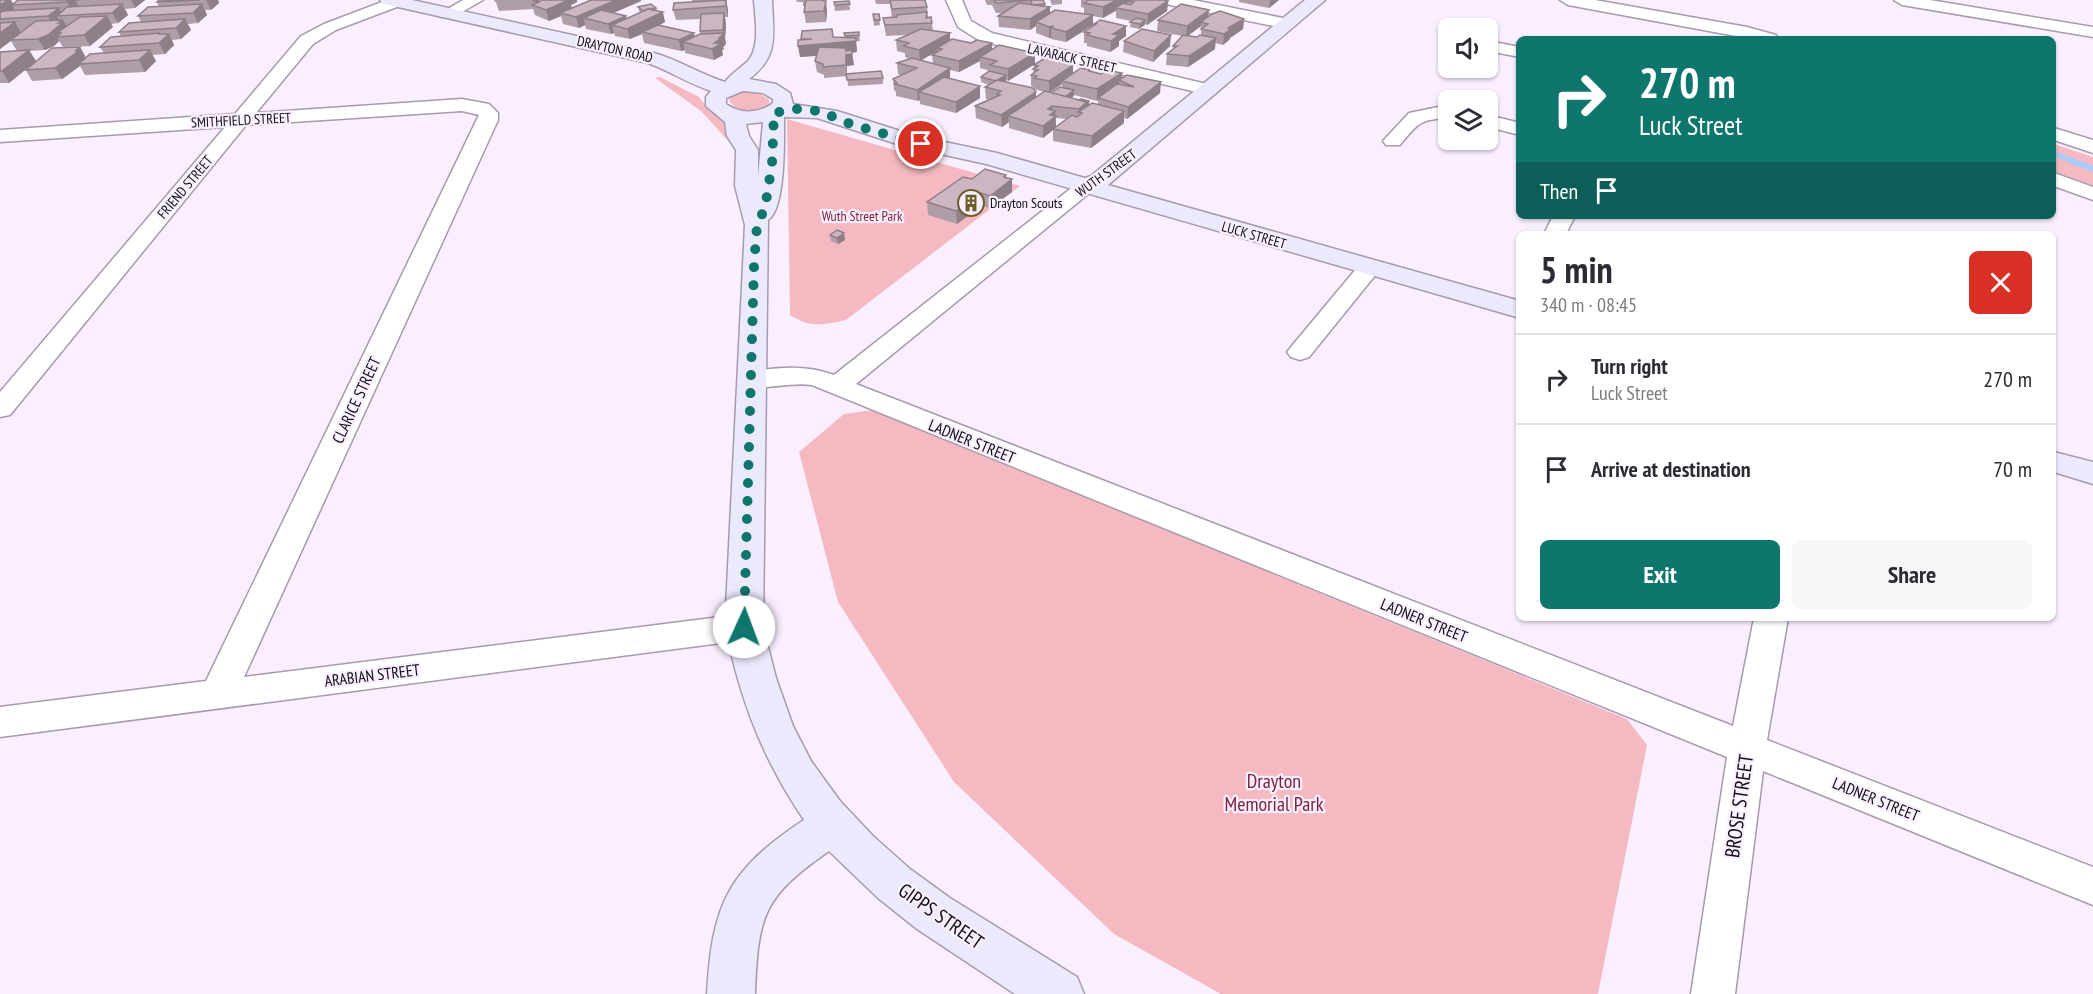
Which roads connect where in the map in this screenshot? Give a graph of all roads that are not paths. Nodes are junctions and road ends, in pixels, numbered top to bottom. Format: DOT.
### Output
graph roads {
  1 [pos="475,0"];
  2 [pos="763,0"];
  3 [pos="954,0"];
  4 [pos="1170,0"];
  5 [pos="1316,0"];
  6 [pos="1568,0"];
  7 [pos="1902,0"];
  8 [pos="393,1"];
  9 [pos="447,14"];
  10 [pos="1288,24"];
  11 [pos="497,26"];
  12 [pos="2046,32"];
  13 [pos="2093,32"];
  14 [pos="1760,36"];
  15 [pos="1498,48"];
  16 [pos="764,50"];
  17 [pos="1516,51"];
  18 [pos="752,67"];
  19 [pos="689,72"];
  20 [pos="1209,90"];
  21 [pos="725,98"];
  22 [pos="775,101"];
  23 [pos="482,108"];
  24 [pos="1438,113"];
  25 [pos="242,120"];
  26 [pos="1498,124"];
  27 [pos="1516,128"];
  28 [pos="2056,135"];
  29 [pos="0,136"];
  30 [pos="1393,141"];
  31 [pos="2093,147"];
  32 [pos="2056,182"];
  33 [pos="1086,186"];
  34 [pos="2093,194"];
  35 [pos="757,225"];
  36 [pos="1369,268"];
  37 [pos="1516,305"];
  38 [pos="1300,352"];
  39 [pos="751,380"];
  40 [pos="836,387"];
  41 [pos="0,409"];
  42 [pos="2056,463"];
  43 [pos="2093,473"];
  44 [pos="1770,621"];
  45 [pos="744,627"];
  46 [pos="218,694"];
  47 [pos="0,722"];
  48 [pos="1747,748"];
  49 [pos="833,824"];
  50 [pos="2093,886"];
  51 [pos="731,994"];
  52 [pos="1060,994"];
  53 [pos="1713,994"];
  1 -- 9 [label="street"];
  2 -- 16 [label="main road"];
  3 -- 20 [label="street, LAVARACK STREET"];
  4 -- 10 [label="street"];
  5 -- 10 [label="main road, WUTH STREET"];
  6 -- 14 [label="street"];
  7 -- 12 [label="street"];
  8 -- 9 [label="main road, DRAYTON ROAD"];
  8 -- 25 [label="street, FRIEND STREET"];
  9 -- 11 [label="main road, DRAYTON ROAD"];
  10 -- 20 [label="main road, WUTH STREET"];
  11 -- 19 [label="main road, DRAYTON ROAD"];
  11 -- 21 [label="main road, DRAYTON ROAD"];
  12 -- 13 [label="street"];
  15 -- 17 [label="street"];
  16 -- 18 [label="main road"];
  16 -- 22 [label="main road"];
  18 -- 19 [label="main road"];
  18 -- 21 [label="main road"];
  19 -- 21 [label="main road, DRAYTON ROAD"];
  20 -- 33 [label="main road, WUTH STREET"];
  21 -- 22 [label="main road"];
  21 -- 22 [label="main road"];
  21 -- 35 [label="main road"];
  22 -- 33 [label="main road, LUCK STREET"];
  22 -- 35 [label="main road"];
  23 -- 25 [label="street, SMITHFIELD STREET"];
  23 -- 46 [label="street, CLARICE STREET"];
  24 -- 30 [label="street"];
  25 -- 29 [label="street, SMITHFIELD STREET"];
  25 -- 41 [label="street, FRIEND STREET"];
  26 -- 27 [label="street"];
  28 -- 31 [label="street"];
  32 -- 34 [label="street"];
  33 -- 36 [label="main road, LUCK STREET"];
  33 -- 40 [label="street, WUTH STREET"];
  35 -- 39 [label="main road, GIPPS STREET"];
  36 -- 37 [label="main road, LUCK STREET"];
  36 -- 38 [label="street"];
  39 -- 40 [label="street, LADNER STREET"];
  39 -- 45 [label="main road, GIPPS STREET"];
  40 -- 48 [label="street, LADNER STREET"];
  42 -- 43 [label="main road"];
  44 -- 48 [label="street, BROSE STREET"];
  45 -- 46 [label="street, ARABIAN STREET"];
  45 -- 49 [label="main road, GIPPS STREET"];
  46 -- 47 [label="street, ARABIAN STREET"];
  48 -- 50 [label="street, LADNER STREET"];
  48 -- 53 [label="street, BROSE STREET"];
  49 -- 51 [label="main road"];
  49 -- 52 [label="main road, GIPPS STREET"];
}
